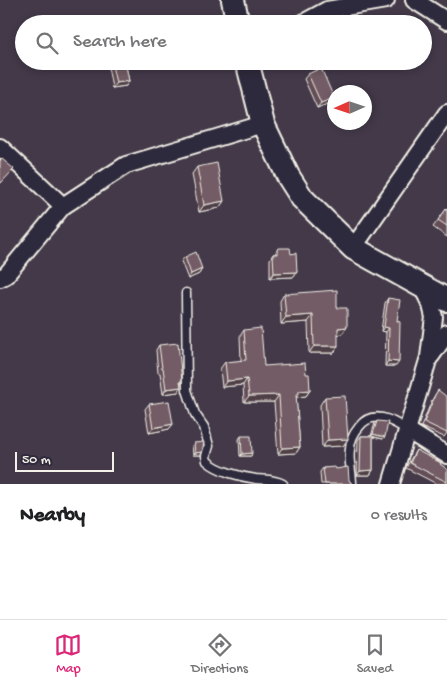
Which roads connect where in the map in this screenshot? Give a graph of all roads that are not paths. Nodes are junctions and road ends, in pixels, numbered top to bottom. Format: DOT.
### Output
graph roads {
  1 [pos="233,0"];
  2 [pos="386,0"];
  3 [pos="414,0"];
  4 [pos="329,5"];
  5 [pos="236,15"];
  6 [pos="314,15"];
  7 [pos="447,20"];
  8 [pos="249,70"];
  9 [pos="447,113"];
  10 [pos="263,124"];
  11 [pos="0,147"];
  12 [pos="63,206"];
  13 [pos="353,248"];
  14 [pos="0,278"];
  15 [pos="422,287"];
  16 [pos="186,293"];
  17 [pos="447,300"];
  18 [pos="447,334"];
  19 [pos="429,357"];
  20 [pos="407,430"];
  21 [pos="447,455"];
  22 [pos="284,484"];
  23 [pos="352,484"];
  24 [pos="391,484"];
  1 -- 5 [label="street"];
  2 -- 4 [label="street"];
  3 -- 7 [label="street"];
  4 -- 6 [label="street"];
  8 -- 10 [label="street"];
  9 -- 13 [label="street"];
  10 -- 12 [label="street"];
  10 -- 13 [label="street"];
  11 -- 12 [label="street"];
  12 -- 14 [label="street"];
  13 -- 15 [label="street"];
  15 -- 17 [label="street"];
  15 -- 19 [label="street"];
  16 -- 22 [label="lane"];
  18 -- 19 [label="street"];
  19 -- 20 [label="street"];
  20 -- 21 [label="street"];
  20 -- 23 [label="lane"];
  20 -- 24 [label="street"];
}
